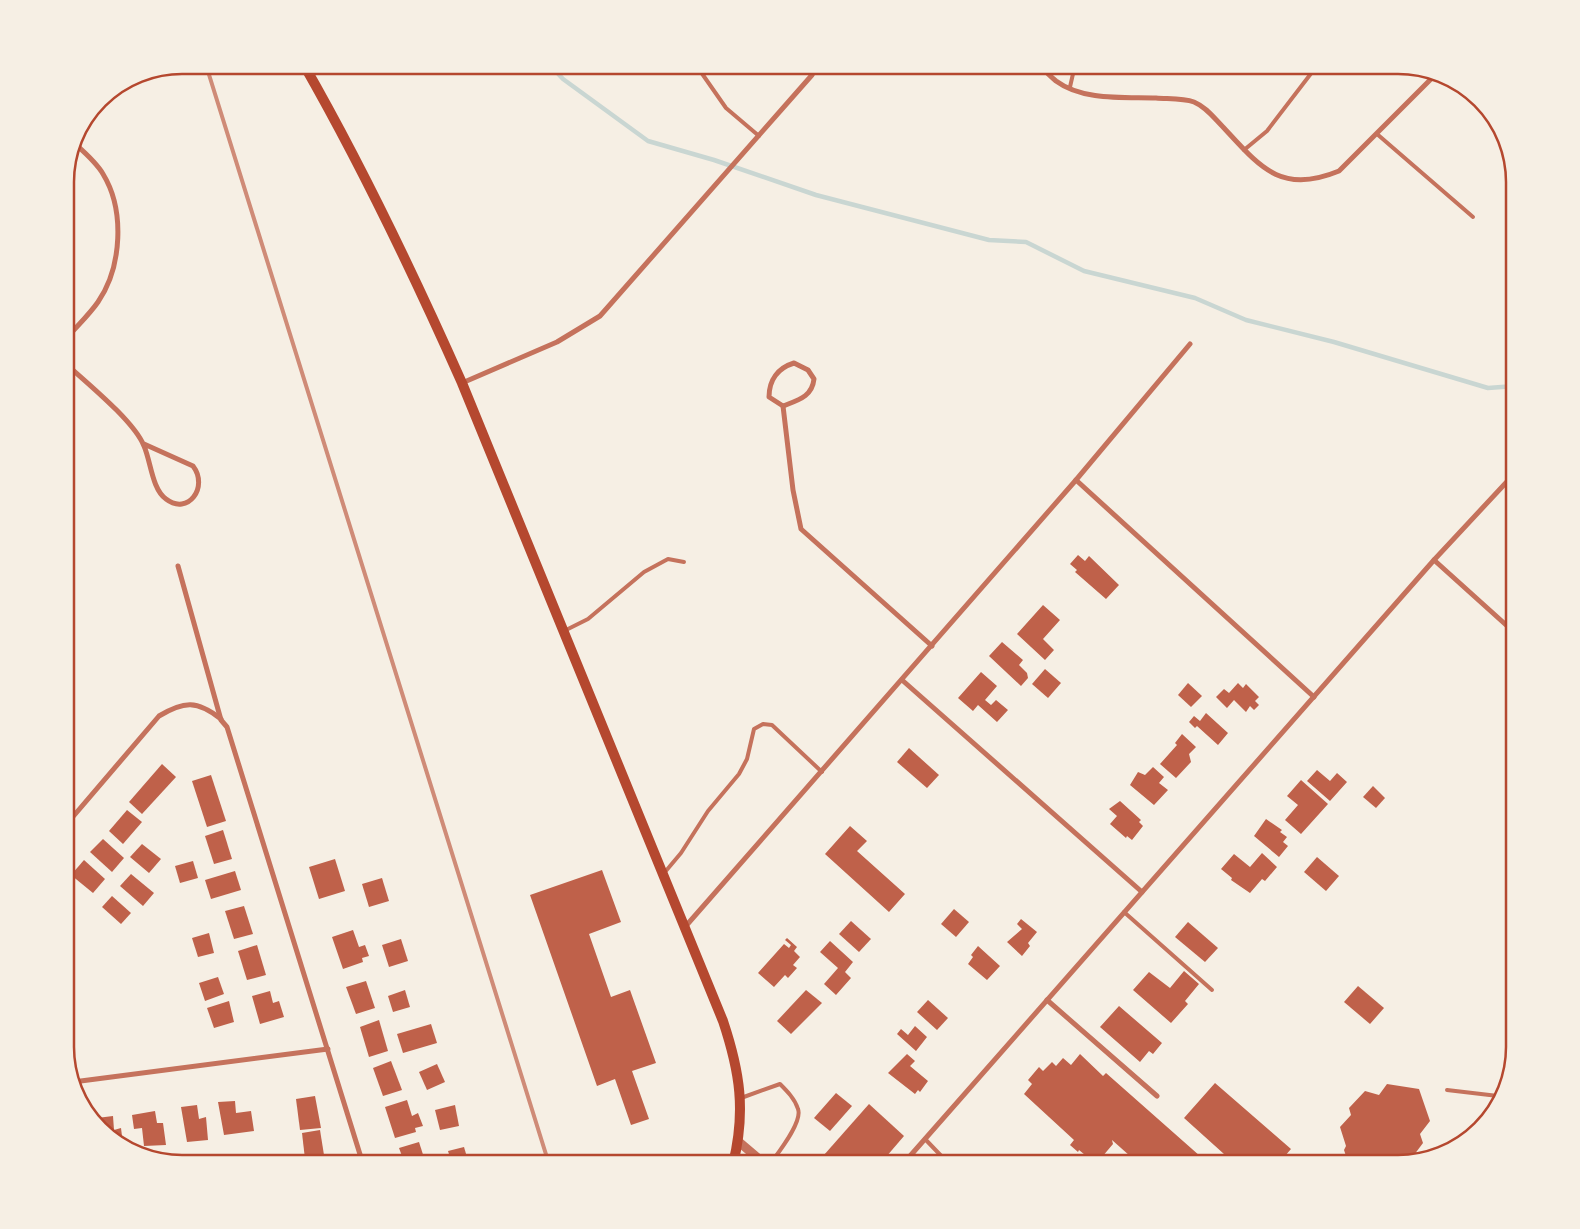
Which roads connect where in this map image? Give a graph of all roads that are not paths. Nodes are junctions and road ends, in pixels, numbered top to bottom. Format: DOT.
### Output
graph roads {
  1 [pos="309,74"];
  2 [pos="702,74"];
  3 [pos="811,74"];
  4 [pos="1049,74"];
  5 [pos="1073,74"];
  6 [pos="1311,74"];
  7 [pos="1431,79"];
  8 [pos="1070,87"];
  9 [pos="1377,134"];
  10 [pos="759,136"];
  11 [pos="79,148"];
  12 [pos="1244,150"];
  13 [pos="1473,217"];
  14 [pos="74,330"];
  15 [pos="1190,344"];
  16 [pos="74,371"];
  17 [pos="462,384"];
  18 [pos="783,406"];
  19 [pos="144,444"];
  20 [pos="1076,480"];
  21 [pos="1506,483"];
  22 [pos="1434,560"];
  23 [pos="684,562"];
  24 [pos="178,566"];
  25 [pos="1506,625"];
  26 [pos="564,631"];
  27 [pos="932,646"];
  28 [pos="902,680"];
  29 [pos="1314,697"];
  30 [pos="221,720"];
  31 [pos="822,772"];
  32 [pos="74,815"];
  33 [pos="663,874"];
  34 [pos="1142,892"];
  35 [pos="1124,912"];
  36 [pos="685,927"];
  37 [pos="1212,990"];
  38 [pos="1047,1000"];
  39 [pos="328,1048"];
  40 [pos="79,1081"];
  41 [pos="1447,1090"];
  42 [pos="1157,1096"];
  43 [pos="1494,1096"];
  44 [pos="741,1098"];
  45 [pos="925,1139"];
  46 [pos="738,1142"];
  47 [pos="360,1155"];
  48 [pos="735,1155"];
  49 [pos="754,1155"];
  50 [pos="776,1155"];
  51 [pos="911,1155"];
  52 [pos="941,1155"];
  1 -- 17 [label="main road"];
  2 -- 10 [label="lane"];
  3 -- 10 [label="street"];
  4 -- 8 [label="street"];
  5 -- 8 [label="lane"];
  6 -- 12 [label="lane"];
  7 -- 9 [label="street"];
  8 -- 12 [label="street"];
  9 -- 12 [label="street"];
  9 -- 13 [label="lane"];
  10 -- 17 [label="street"];
  11 -- 14 [label="street"];
  15 -- 20 [label="street"];
  16 -- 19 [label="street"];
  17 -- 26 [label="main road"];
  18 -- 18 [label="street"];
  18 -- 27 [label="street"];
  19 -- 19 [label="street"];
  20 -- 27 [label="street"];
  20 -- 29 [label="street"];
  21 -- 22 [label="street"];
  22 -- 25 [label="street"];
  22 -- 29 [label="street"];
  23 -- 26 [label="lane"];
  24 -- 30 [label="street"];
  26 -- 33 [label="main road"];
  27 -- 28 [label="street"];
  28 -- 31 [label="street"];
  28 -- 34 [label="street"];
  29 -- 34 [label="street"];
  30 -- 32 [label="street"];
  30 -- 39 [label="street"];
  31 -- 33 [label="lane"];
  31 -- 36 [label="street"];
  33 -- 36 [label="main road"];
  34 -- 35 [label="street"];
  35 -- 37 [label="lane"];
  35 -- 38 [label="street"];
  36 -- 44 [label="main road"];
  38 -- 42 [label="street"];
  38 -- 45 [label="street"];
  39 -- 40 [label="street"];
  39 -- 47 [label="street"];
  41 -- 43 [label="lane"];
  44 -- 46 [label="main road"];
  44 -- 50 [label="lane"];
  45 -- 51 [label="street"];
  45 -- 52 [label="lane"];
  46 -- 48 [label="main road"];
  46 -- 49 [label="street"];
}
